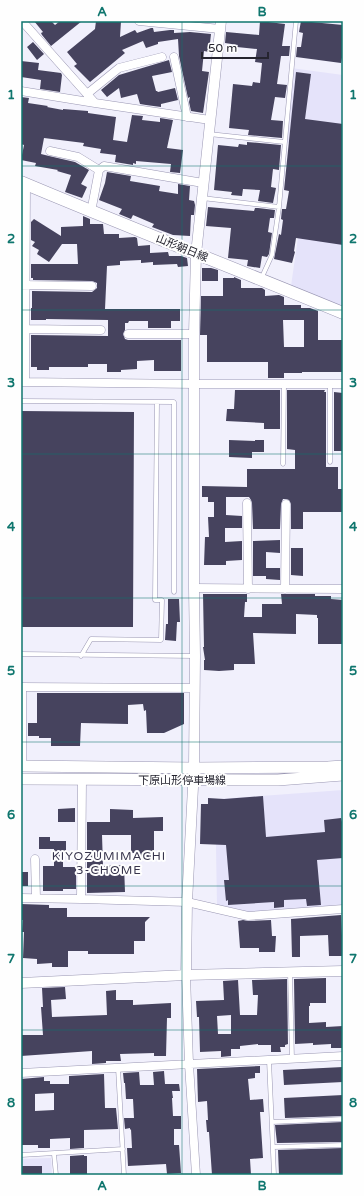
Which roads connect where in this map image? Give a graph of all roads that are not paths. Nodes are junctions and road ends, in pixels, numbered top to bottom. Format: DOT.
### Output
graph roads {
  1 [pos="139,21"];
  2 [pos="296,21"];
  3 [pos="24,22"];
  4 [pos="220,25"];
  5 [pos="162,57"];
  6 [pos="174,57"];
  7 [pos="21,91"];
  8 [pos="87,94"];
  9 [pos="95,103"];
  10 [pos="186,117"];
  11 [pos="210,120"];
  12 [pos="209,134"];
  13 [pos="284,142"];
  14 [pos="50,151"];
  15 [pos="99,170"];
  16 [pos="23,183"];
  17 [pos="203,183"];
  18 [pos="202,198"];
  19 [pos="279,207"];
  20 [pos="23,212"];
  21 [pos="91,212"];
  22 [pos="196,254"];
  23 [pos="23,260"];
  24 [pos="261,279"];
  25 [pos="23,285"];
  26 [pos="92,286"];
  27 [pos="23,311"];
  28 [pos="343,313"];
  29 [pos="25,329"];
  30 [pos="101,330"];
  31 [pos="128,334"];
  32 [pos="194,334"];
  33 [pos="23,382"];
  34 [pos="195,384"];
  35 [pos="284,384"];
  36 [pos="330,384"];
  37 [pos="343,384"];
  38 [pos="21,400"];
  39 [pos="157,402"];
  40 [pos="330,462"];
  41 [pos="283,464"];
  42 [pos="248,503"];
  43 [pos="286,504"];
  44 [pos="194,588"];
  45 [pos="248,589"];
  46 [pos="285,589"];
  47 [pos="343,589"];
  48 [pos="174,592"];
  49 [pos="21,654"];
  50 [pos="81,656"];
  51 [pos="195,656"];
  52 [pos="22,687"];
  53 [pos="194,688"];
  54 [pos="23,766"];
  55 [pos="343,766"];
  56 [pos="194,768"];
  57 [pos="343,775"];
  58 [pos="21,780"];
  59 [pos="82,780"];
  60 [pos="193,781"];
  61 [pos="35,859"];
  62 [pos="21,898"];
  63 [pos="36,898"];
  64 [pos="81,899"];
  65 [pos="188,902"];
  66 [pos="343,909"];
  67 [pos="343,971"];
  68 [pos="290,972"];
  69 [pos="186,975"];
  70 [pos="21,982"];
  71 [pos="343,1056"];
  72 [pos="292,1059"];
  73 [pos="269,1060"];
  74 [pos="189,1064"];
  75 [pos="118,1068"];
  76 [pos="21,1073"];
  77 [pos="343,1119"];
  78 [pos="272,1122"];
  79 [pos="343,1145"];
  80 [pos="273,1147"];
  81 [pos="123,1149"];
  82 [pos="54,1154"];
  83 [pos="21,1156"];
  84 [pos="56,1175"];
  85 [pos="124,1175"];
  86 [pos="196,1175"];
  87 [pos="274,1175"];
  1 -- 4 [label="street"];
  2 -- 13 [label="lane"];
  3 -- 8 [label="street"];
  4 -- 11 [label="street"];
  5 -- 8 [label="street"];
  6 -- 10 [label="street"];
  7 -- 9 [label="street"];
  8 -- 9 [label="street"];
  9 -- 10 [label="street"];
  10 -- 11 [label="street"];
  11 -- 12 [label="street"];
  12 -- 13 [label="lane"];
  12 -- 17 [label="street"];
  13 -- 19 [label="lane"];
  14 -- 15 [label="street"];
  15 -- 17 [label="street"];
  15 -- 21 [label="street"];
  16 -- 20 [label="street"];
  16 -- 21 [label="main road, 山形朝日線"];
  17 -- 18 [label="street"];
  18 -- 19 [label="lane"];
  18 -- 22 [label="street"];
  19 -- 24 [label="lane"];
  20 -- 23 [label="street"];
  21 -- 22 [label="main road, 山形朝日線"];
  22 -- 24 [label="main road, 山形朝日線"];
  22 -- 32 [label="street"];
  23 -- 25 [label="street"];
  24 -- 28 [label="main road, 山形朝日線"];
  25 -- 26 [label="street"];
  25 -- 27 [label="street"];
  27 -- 29 [label="street"];
  29 -- 30 [label="street"];
  29 -- 33 [label="street"];
  31 -- 32 [label="street"];
  32 -- 34 [label="street"];
  33 -- 34 [label="street"];
  34 -- 35 [label="street"];
  34 -- 44 [label="street"];
  35 -- 36 [label="street"];
  35 -- 41 [label="lane"];
  36 -- 37 [label="street"];
  36 -- 40 [label="lane"];
  38 -- 39 [label="lane"];
  39 -- 48 [label="lane"];
  39 -- 50 [label="lane"];
  42 -- 45 [label="street"];
  43 -- 46 [label="street"];
  44 -- 45 [label="street"];
  44 -- 51 [label="street"];
  45 -- 46 [label="street"];
  46 -- 47 [label="street"];
  49 -- 50 [label="lane"];
  50 -- 51 [label="lane"];
  51 -- 53 [label="street"];
  52 -- 53 [label="street"];
  52 -- 54 [label="lane"];
  53 -- 56 [label="street"];
  54 -- 56 [label="main road, 下原山形停車場線"];
  55 -- 56 [label="main road, 下原山形停車場線"];
  56 -- 60 [label="street"];
  57 -- 60 [label="main road, 下原山形停車場線"];
  58 -- 59 [label="main road, 下原山形停車場線"];
  59 -- 60 [label="main road, 下原山形停車場線"];
  59 -- 64 [label="street"];
  60 -- 65 [label="street"];
  61 -- 63 [label="street"];
  62 -- 63 [label="street"];
  63 -- 64 [label="street"];
  64 -- 65 [label="street"];
  65 -- 66 [label="street"];
  65 -- 69 [label="street"];
  67 -- 68 [label="street"];
  68 -- 69 [label="street"];
  68 -- 72 [label="lane"];
  69 -- 70 [label="street"];
  69 -- 74 [label="street"];
  71 -- 72 [label="street"];
  72 -- 73 [label="street"];
  73 -- 74 [label="street"];
  73 -- 78 [label="lane"];
  74 -- 75 [label="street"];
  74 -- 86 [label="street"];
  75 -- 76 [label="street"];
  75 -- 81 [label="lane"];
  77 -- 78 [label="lane"];
  78 -- 80 [label="lane"];
  79 -- 80 [label="lane"];
  80 -- 87 [label="lane"];
  81 -- 82 [label="lane"];
  81 -- 85 [label="lane"];
  82 -- 83 [label="lane"];
  82 -- 84 [label="lane"];
}
